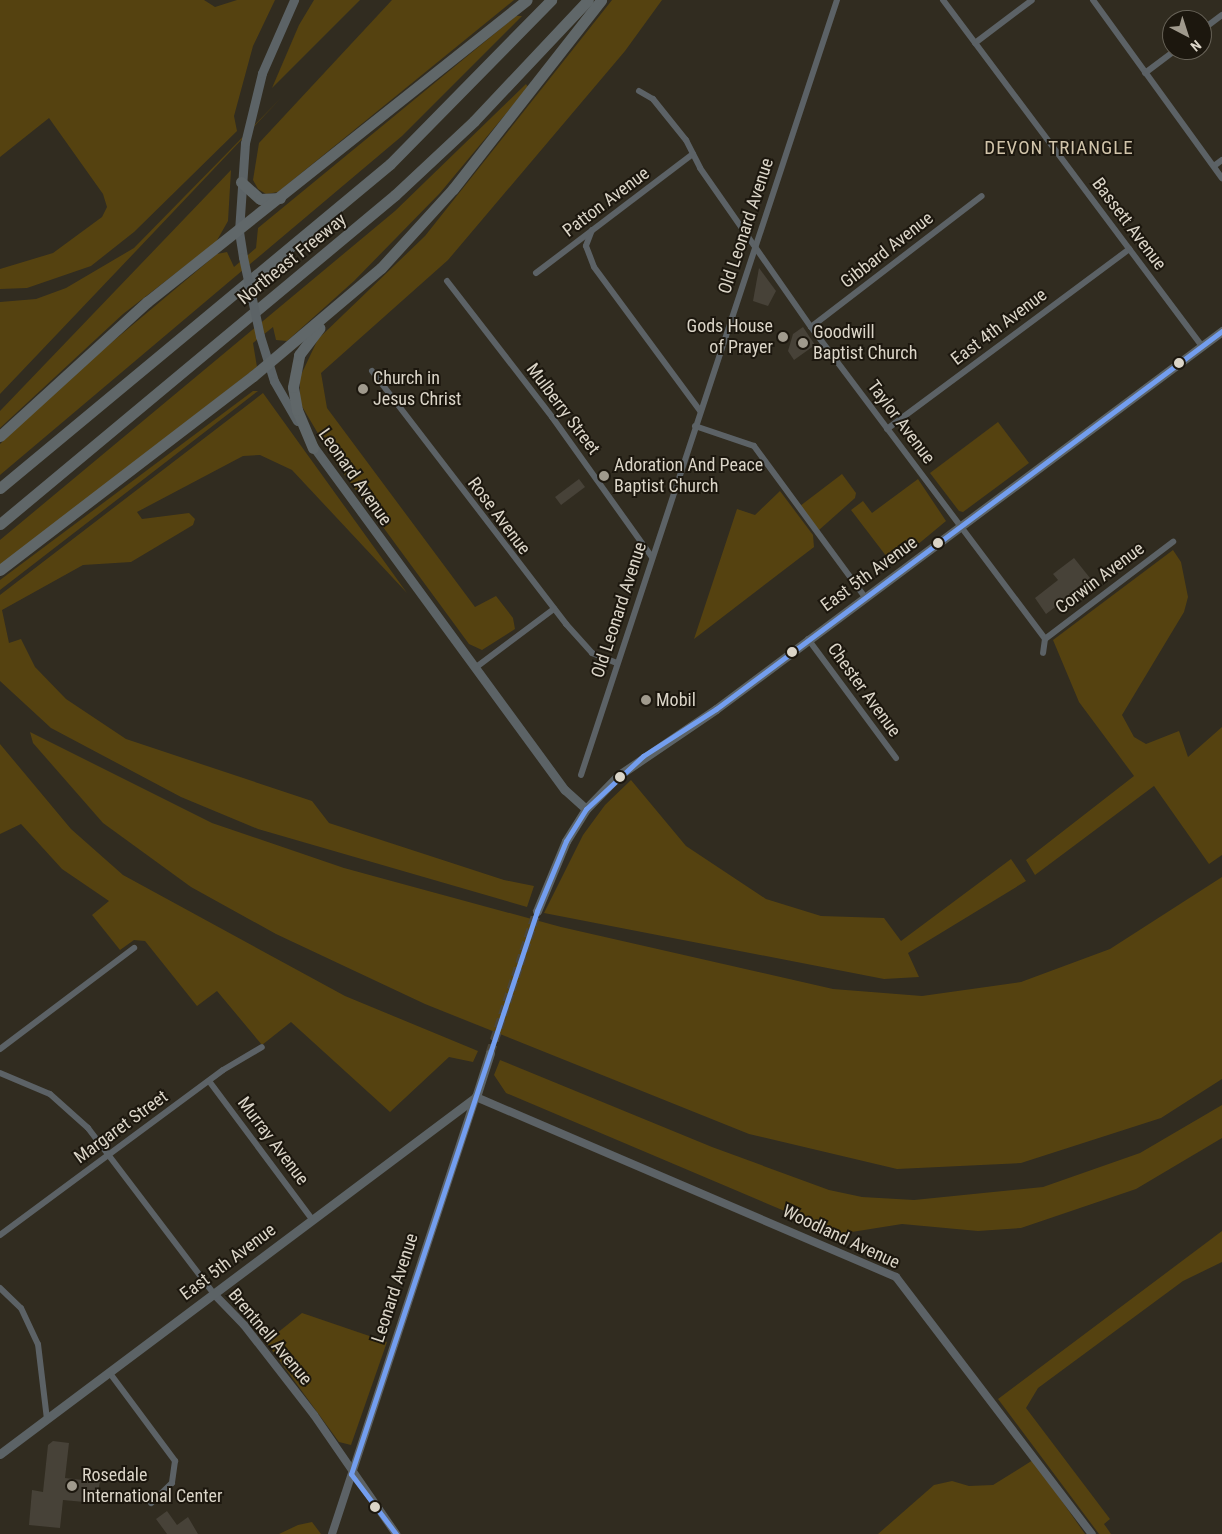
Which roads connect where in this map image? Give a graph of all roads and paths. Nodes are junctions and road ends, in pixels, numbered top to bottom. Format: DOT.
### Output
graph roads {
  1 [pos="294,0"];
  2 [pos="527,0"];
  3 [pos="551,0"];
  4 [pos="588,0"];
  5 [pos="601,0"];
  6 [pos="837,0"];
  7 [pos="943,0"];
  8 [pos="1032,0"];
  9 [pos="1092,0"];
  10 [pos="975,43"];
  11 [pos="1163,60"];
  12 [pos="1145,73"];
  13 [pos="639,91"];
  14 [pos="693,154"];
  15 [pos="1222,160"];
  16 [pos="1214,166"];
  17 [pos="1222,178"];
  18 [pos="241,182"];
  19 [pos="982,196"];
  20 [pos="284,197"];
  21 [pos="592,230"];
  22 [pos="239,231"];
  23 [pos="754,245"];
  24 [pos="1129,250"];
  25 [pos="536,273"];
  26 [pos="447,281"];
  27 [pos="365,282"];
  28 [pos="811,327"];
  29 [pos="1222,331"];
  30 [pos="1202,346"];
  31 [pos="267,363"];
  32 [pos="372,371"];
  33 [pos="700,411"];
  34 [pos="695,426"];
  35 [pos="888,429"];
  36 [pos="0,436"];
  37 [pos="313,448"];
  38 [pos="0,488"];
  39 [pos="0,524"];
  40 [pos="960,527"];
  41 [pos="1173,542"];
  42 [pos="652,557"];
  43 [pos="0,570"];
  44 [pos="865,597"];
  45 [pos="554,609"];
  46 [pos="1045,638"];
  47 [pos="808,639"];
  48 [pos="1043,653"];
  49 [pos="617,663"];
  50 [pos="476,668"];
  51 [pos="896,758"];
  52 [pos="581,775"];
  53 [pos="586,809"];
  54 [pos="537,911"];
  55 [pos="134,948"];
  56 [pos="262,1047"];
  57 [pos="0,1049"];
  58 [pos="490,1053"];
  59 [pos="0,1073"];
  60 [pos="209,1081"];
  61 [pos="476,1097"];
  62 [pos="108,1154"];
  63 [pos="312,1219"];
  64 [pos="0,1235"];
  65 [pos="0,1288"];
  66 [pos="214,1294"];
  67 [pos="109,1372"];
  68 [pos="47,1419"];
  69 [pos="0,1454"];
  70 [pos="351,1474"];
  71 [pos="151,1503"];
  72 [pos="332,1534"];
  73 [pos="396,1534"];
  74 [pos="1092,1534"];
  1 -- 18 [label="main road, Leonard Avenue"];
  2 -- 20 [label="highway"];
  3 -- 38 [label="highway, Northeast Freeway"];
  4 -- 39 [label="highway, Northeast Freeway"];
  5 -- 27 [label="highway"];
  6 -- 23 [label="street, Old Leonard Avenue"];
  7 -- 10 [label="street, Bassett Avenue"];
  8 -- 10 [label="street"];
  9 -- 12 [label="street"];
  10 -- 24 [label="street, Bassett Avenue"];
  11 -- 12 [label="street"];
  12 -- 16 [label="street"];
  13 -- 14 [label="street, Taylor Avenue"];
  14 -- 21 [label="street, Patton Avenue"];
  14 -- 23 [label="street, Taylor Avenue"];
  15 -- 16 [label="street"];
  16 -- 17 [label="street"];
  18 -- 20 [label="highway"];
  18 -- 22 [label="main road, Leonard Avenue"];
  19 -- 28 [label="street, Gibbard Avenue"];
  20 -- 22 [label="highway"];
  21 -- 25 [label="street, Patton Avenue"];
  21 -- 33 [label="street"];
  22 -- 31 [label="main road, Leonard Avenue, bridge"];
  22 -- 36 [label="highway"];
  23 -- 28 [label="street, Taylor Avenue"];
  23 -- 33 [label="street, Old Leonard Avenue"];
  24 -- 30 [label="street, Bassett Avenue"];
  24 -- 35 [label="street, East 4th Avenue"];
  26 -- 42 [label="street, Mulberry Street"];
  27 -- 31 [label="highway"];
  27 -- 37 [label="highway"];
  28 -- 35 [label="street, Taylor Avenue"];
  29 -- 30 [label="main road, East 5th Avenue"];
  30 -- 40 [label="main road, East 5th Avenue"];
  31 -- 37 [label="main road, Leonard Avenue"];
  31 -- 43 [label="highway"];
  32 -- 45 [label="street, Rose Avenue"];
  33 -- 34 [label="street, Old Leonard Avenue"];
  34 -- 42 [label="street, Old Leonard Avenue"];
  34 -- 44 [label="street"];
  35 -- 40 [label="street, Taylor Avenue"];
  37 -- 50 [label="main road, Leonard Avenue"];
  40 -- 44 [label="main road, East 5th Avenue"];
  40 -- 46 [label="street, Taylor Avenue"];
  41 -- 46 [label="street, Corwin Avenue"];
  42 -- 49 [label="street, Old Leonard Avenue"];
  44 -- 47 [label="main road, East 5th Avenue"];
  45 -- 49 [label="street, Rose Avenue"];
  45 -- 50 [label="street"];
  46 -- 48 [label="street"];
  47 -- 51 [label="street, Chester Avenue"];
  47 -- 53 [label="main road, East 5th Avenue"];
  49 -- 52 [label="street, Old Leonard Avenue"];
  50 -- 53 [label="main road, Leonard Avenue"];
  53 -- 54 [label="main road"];
  55 -- 57 [label="street"];
  56 -- 60 [label="street, Margaret Street"];
  58 -- 61 [label="main road, Leonard Avenue"];
  59 -- 62 [label="street, Brentnell Avenue"];
  60 -- 62 [label="street, Margaret Street"];
  60 -- 63 [label="street, Murray Avenue"];
  61 -- 63 [label="main road, East 5th Avenue"];
  61 -- 70 [label="street, Leonard Avenue"];
  61 -- 74 [label="street, Woodland Avenue"];
  62 -- 64 [label="street, Margaret Street"];
  62 -- 66 [label="street, Brentnell Avenue"];
  63 -- 66 [label="main road, East 5th Avenue"];
  65 -- 68 [label="street"];
  66 -- 67 [label="main road, East 5th Avenue"];
  66 -- 70 [label="street, Brentnell Avenue"];
  67 -- 68 [label="main road, East 5th Avenue"];
  67 -- 71 [label="street"];
  68 -- 69 [label="main road, East 5th Avenue"];
  70 -- 72 [label="street, Leonard Avenue"];
  70 -- 73 [label="street, Brentnell Avenue"];
}
